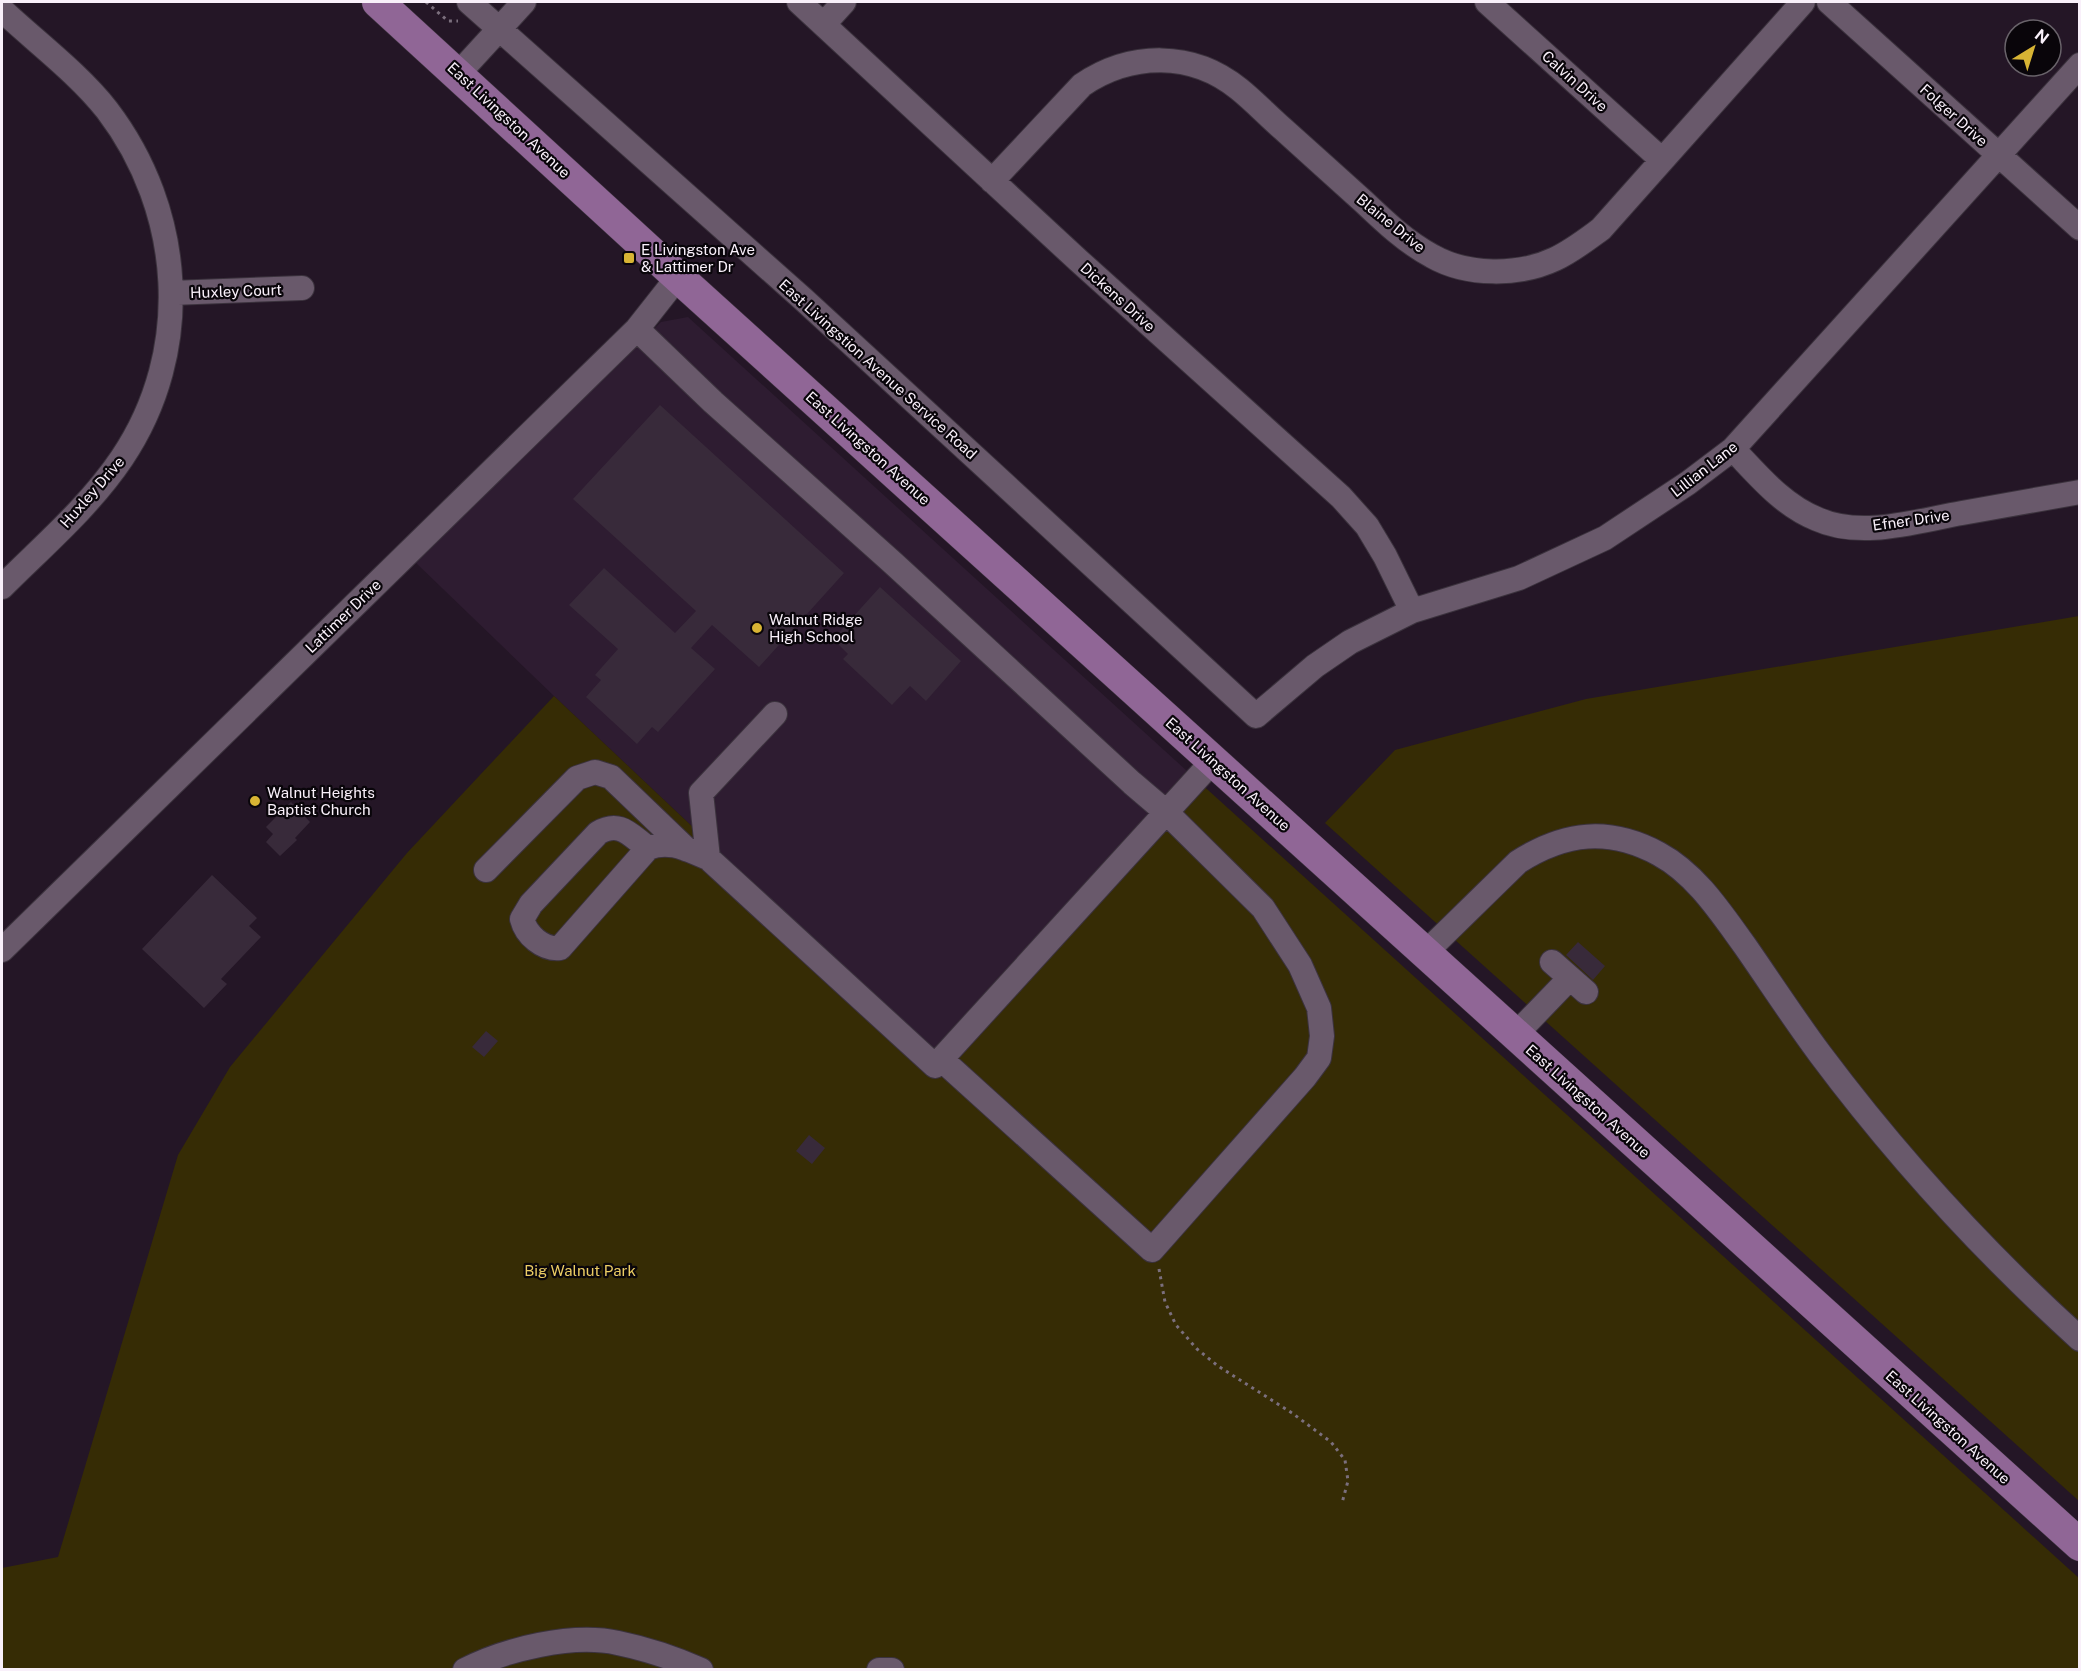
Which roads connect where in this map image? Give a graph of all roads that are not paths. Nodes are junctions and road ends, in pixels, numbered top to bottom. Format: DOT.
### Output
graph roads {
  1 [pos="378,2"];
  2 [pos="524,2"];
  3 [pos="799,2"];
  4 [pos="843,2"];
  5 [pos="1487,2"];
  6 [pos="1803,2"];
  7 [pos="1829,2"];
  8 [pos="2,10"];
  9 [pos="463,11"];
  10 [pos="824,24"];
  11 [pos="499,28"];
  12 [pos="2079,65"];
  13 [pos="458,74"];
  14 [pos="1998,155"];
  15 [pos="1662,160"];
  16 [pos="992,181"];
  17 [pos="2079,228"];
  18 [pos="678,277"];
  19 [pos="302,288"];
  20 [pos="171,293"];
  21 [pos="637,329"];
  22 [pos="1733,448"];
  23 [pos="2079,492"];
  24 [pos="2,586"];
  25 [pos="1412,611"];
  26 [pos="775,714"];
  27 [pos="1256,717"];
  28 [pos="1213,761"];
  29 [pos="1166,812"];
  30 [pos="648,848"];
  31 [pos="686,849"];
  32 [pos="708,858"];
  33 [pos="486,870"];
  34 [pos="2,950"];
  35 [pos="1425,953"];
  36 [pos="1552,962"];
  37 [pos="1515,1035"];
  38 [pos="941,1059"];
  39 [pos="2079,1339"];
  40 [pos="2079,1545"];
  41 [pos="465,1670"];
  42 [pos="701,1670"];
  43 [pos="879,1670"];
  44 [pos="892,1670"];
  1 -- 13 [label="main road, East Livingston Avenue"];
  2 -- 11 [label="street"];
  3 -- 10 [label="street, Dickens Drive"];
  4 -- 10 [label="street"];
  5 -- 15 [label="street, Calvin Drive"];
  6 -- 15 [label="street, Blaine Drive"];
  7 -- 14 [label="street, Folger Drive"];
  8 -- 20 [label="street, Huxley Drive"];
  9 -- 11 [label="street, East Livingstion Avenue Service Road"];
  10 -- 16 [label="street, Dickens Drive"];
  11 -- 13 [label="street"];
  11 -- 27 [label="street, East Livingstion Avenue Service Road"];
  12 -- 14 [label="street, Lillian Lane"];
  13 -- 18 [label="main road, East Livingston Avenue"];
  14 -- 17 [label="street, Folger Drive"];
  14 -- 22 [label="street, Lillian Lane"];
  15 -- 16 [label="street, Blaine Drive"];
  16 -- 25 [label="street, Dickens Drive"];
  18 -- 21 [label="street, Lattimer Drive"];
  18 -- 28 [label="main road, East Livingston Avenue"];
  19 -- 20 [label="street, Huxley Court"];
  20 -- 24 [label="street, Huxley Drive"];
  21 -- 29 [label="street"];
  21 -- 34 [label="street, Lattimer Drive"];
  22 -- 23 [label="street, Efner Drive"];
  22 -- 25 [label="street, Lillian Lane"];
  25 -- 27 [label="street, Lillian Lane"];
  26 -- 32 [label="street"];
  28 -- 29 [label="street"];
  28 -- 35 [label="main road, East Livingston Avenue"];
  29 -- 38 [label="street"];
  29 -- 38 [label="street"];
  30 -- 30 [label="street"];
  30 -- 31 [label="street"];
  31 -- 32 [label="street"];
  31 -- 33 [label="street"];
  32 -- 38 [label="street"];
  35 -- 37 [label="main road, East Livingston Avenue"];
  35 -- 39 [label="street"];
  36 -- 37 [label="street"];
  37 -- 40 [label="main road, East Livingston Avenue"];
  41 -- 42 [label="street"];
  43 -- 44 [label="street"];
}
